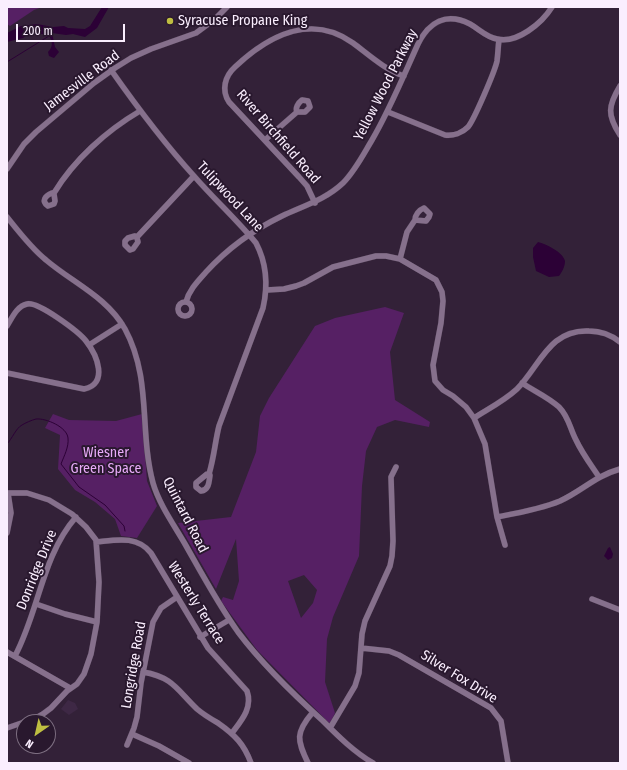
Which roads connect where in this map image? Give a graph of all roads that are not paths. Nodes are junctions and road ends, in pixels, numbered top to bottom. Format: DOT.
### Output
graph roads {
  1 [pos="227,7"];
  2 [pos="552,7"];
  3 [pos="499,40"];
  4 [pos="111,70"];
  5 [pos="404,76"];
  6 [pos="620,86"];
  7 [pos="140,111"];
  8 [pos="297,112"];
  9 [pos="388,112"];
  10 [pos="620,135"];
  11 [pos="265,140"];
  12 [pos="7,169"];
  13 [pos="194,176"];
  14 [pos="54,193"];
  15 [pos="315,202"];
  16 [pos="7,217"];
  17 [pos="415,220"];
  18 [pos="249,235"];
  19 [pos="137,237"];
  20 [pos="400,259"];
  21 [pos="267,290"];
  22 [pos="186,302"];
  23 [pos="122,324"];
  24 [pos="7,326"];
  25 [pos="620,342"];
  26 [pos="89,345"];
  27 [pos="7,373"];
  28 [pos="522,383"];
  29 [pos="474,418"];
  30 [pos="396,467"];
  31 [pos="620,469"];
  32 [pos="209,474"];
  33 [pos="599,477"];
  34 [pos="7,493"];
  35 [pos="76,517"];
  36 [pos="497,518"];
  37 [pos="7,533"];
  38 [pos="96,542"];
  39 [pos="505,545"];
  40 [pos="176,596"];
  41 [pos="592,599"];
  42 [pos="36,604"];
  43 [pos="620,610"];
  44 [pos="229,620"];
  45 [pos="97,622"];
  46 [pos="200,637"];
  47 [pos="361,648"];
  48 [pos="7,652"];
  49 [pos="15,656"];
  50 [pos="143,672"];
  51 [pos="70,688"];
  52 [pos="313,712"];
  53 [pos="7,728"];
  54 [pos="330,728"];
  55 [pos="232,733"];
  56 [pos="132,734"];
  57 [pos="127,746"];
  58 [pos="189,763"];
  59 [pos="251,763"];
  60 [pos="308,763"];
  61 [pos="373,763"];
  62 [pos="508,763"];
  1 -- 4 [label="street, Jamesville Road"];
  2 -- 3 [label="street"];
  3 -- 5 [label="street, Yellow Wood Parkway"];
  3 -- 9 [label="street"];
  4 -- 7 [label="street, Tulipwood Lane"];
  4 -- 12 [label="street, Jamesville Road"];
  5 -- 9 [label="street, Yellow Wood Parkway"];
  5 -- 11 [label="street, River Birchfield Road"];
  6 -- 10 [label="street"];
  7 -- 13 [label="street, Tulipwood Lane"];
  7 -- 14 [label="street"];
  8 -- 11 [label="street"];
  9 -- 15 [label="street, Yellow Wood Parkway"];
  11 -- 15 [label="street, River Birchfield Road"];
  13 -- 18 [label="street, Tulipwood Lane"];
  13 -- 19 [label="street"];
  15 -- 18 [label="street, Yellow Wood Parkway"];
  16 -- 23 [label="street, Quintard Road"];
  17 -- 20 [label="street"];
  18 -- 21 [label="street, Tulipwood Lane"];
  18 -- 22 [label="street, Yellow Wood Parkway"];
  20 -- 21 [label="street"];
  20 -- 29 [label="street"];
  21 -- 32 [label="street, Tulipwood Lane"];
  23 -- 26 [label="street"];
  23 -- 44 [label="street, Quintard Road"];
  24 -- 26 [label="street"];
  25 -- 28 [label="street"];
  26 -- 27 [label="street"];
  28 -- 29 [label="street"];
  28 -- 33 [label="street"];
  29 -- 36 [label="street"];
  30 -- 47 [label="street"];
  31 -- 33 [label="street"];
  33 -- 36 [label="street"];
  34 -- 35 [label="street"];
  34 -- 37 [label="street"];
  35 -- 38 [label="street"];
  35 -- 42 [label="street, Donridge Drive"];
  36 -- 39 [label="street"];
  38 -- 40 [label="street, Westerly Terrace"];
  38 -- 45 [label="street"];
  40 -- 46 [label="street, Westerly Terrace"];
  40 -- 50 [label="street, Longridge Road"];
  41 -- 43 [label="street"];
  42 -- 45 [label="street"];
  42 -- 49 [label="street, Donridge Drive"];
  44 -- 46 [label="street"];
  44 -- 52 [label="street, Quintard Road"];
  45 -- 51 [label="street"];
  46 -- 55 [label="street, Westerly Terrace"];
  47 -- 54 [label="street"];
  47 -- 62 [label="street, Silver Fox Drive"];
  48 -- 49 [label="street"];
  49 -- 51 [label="street"];
  50 -- 55 [label="street"];
  50 -- 56 [label="street, Longridge Road"];
  51 -- 53 [label="street"];
  52 -- 54 [label="street, Quintard Road"];
  52 -- 60 [label="street"];
  54 -- 61 [label="street, Quintard Road"];
  55 -- 59 [label="street"];
  56 -- 57 [label="street, Longridge Road"];
  56 -- 58 [label="street"];
}
